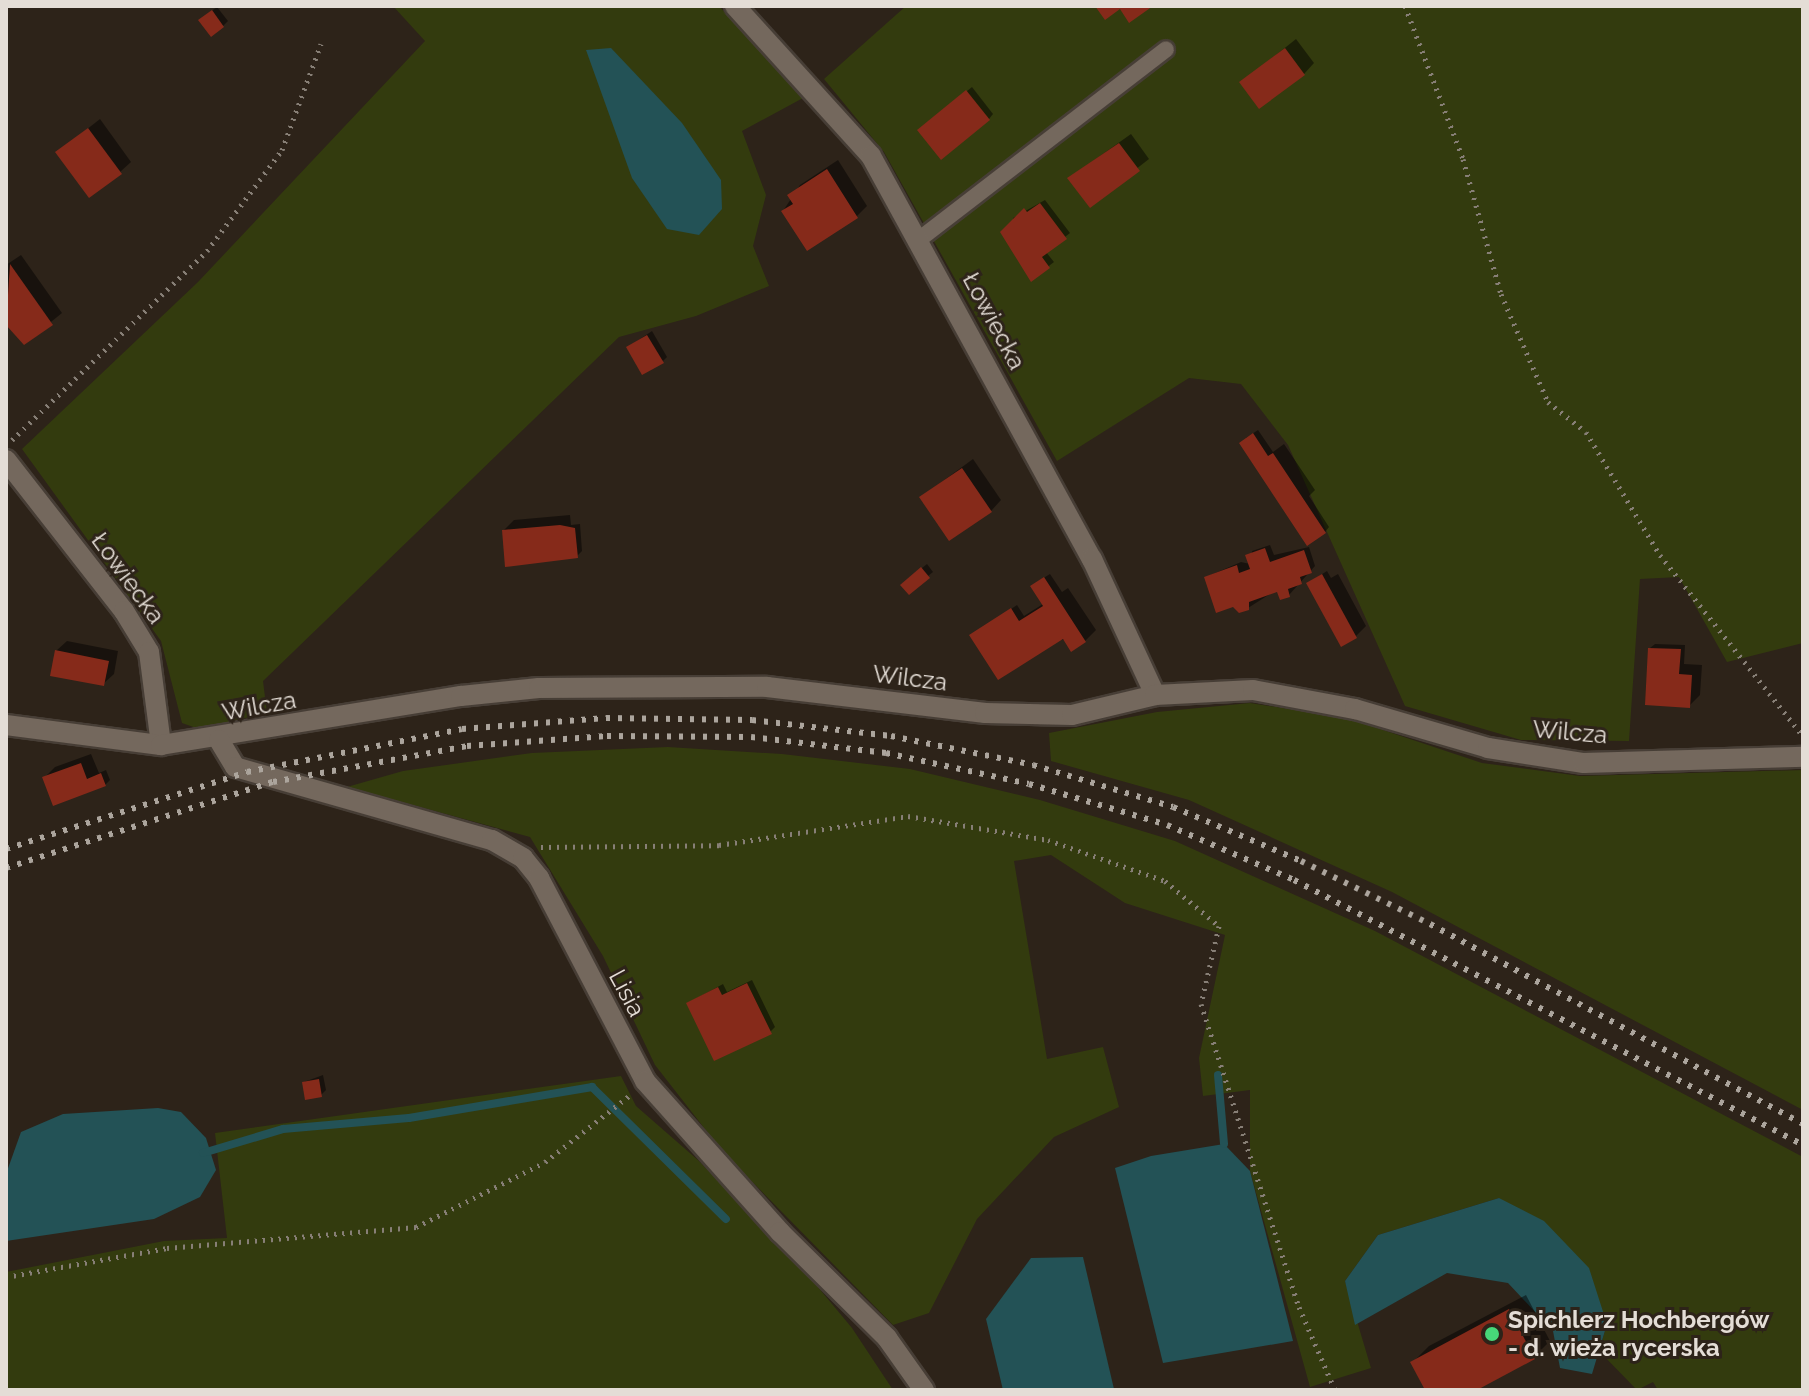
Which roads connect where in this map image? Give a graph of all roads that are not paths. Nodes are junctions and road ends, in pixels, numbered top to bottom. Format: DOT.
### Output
graph roads {
  1 [pos="735,6"];
  2 [pos="1166,49"];
  3 [pos="921,238"];
  4 [pos="6,460"];
  5 [pos="1155,695"];
  6 [pos="6,725"];
  7 [pos="219,740"];
  8 [pos="161,745"];
  9 [pos="1803,757"];
  10 [pos="924,1390"];
  1 -- 3 [label="street, Łowiecka"];
  2 -- 3 [label="lane"];
  3 -- 5 [label="street, Łowiecka"];
  4 -- 8 [label="street, Łowiecka"];
  5 -- 7 [label="street, Wilcza"];
  5 -- 9 [label="street, Wilcza"];
  6 -- 8 [label="street, Wilcza"];
  7 -- 8 [label="street, Wilcza"];
  7 -- 10 [label="street, Lisia"];
}
